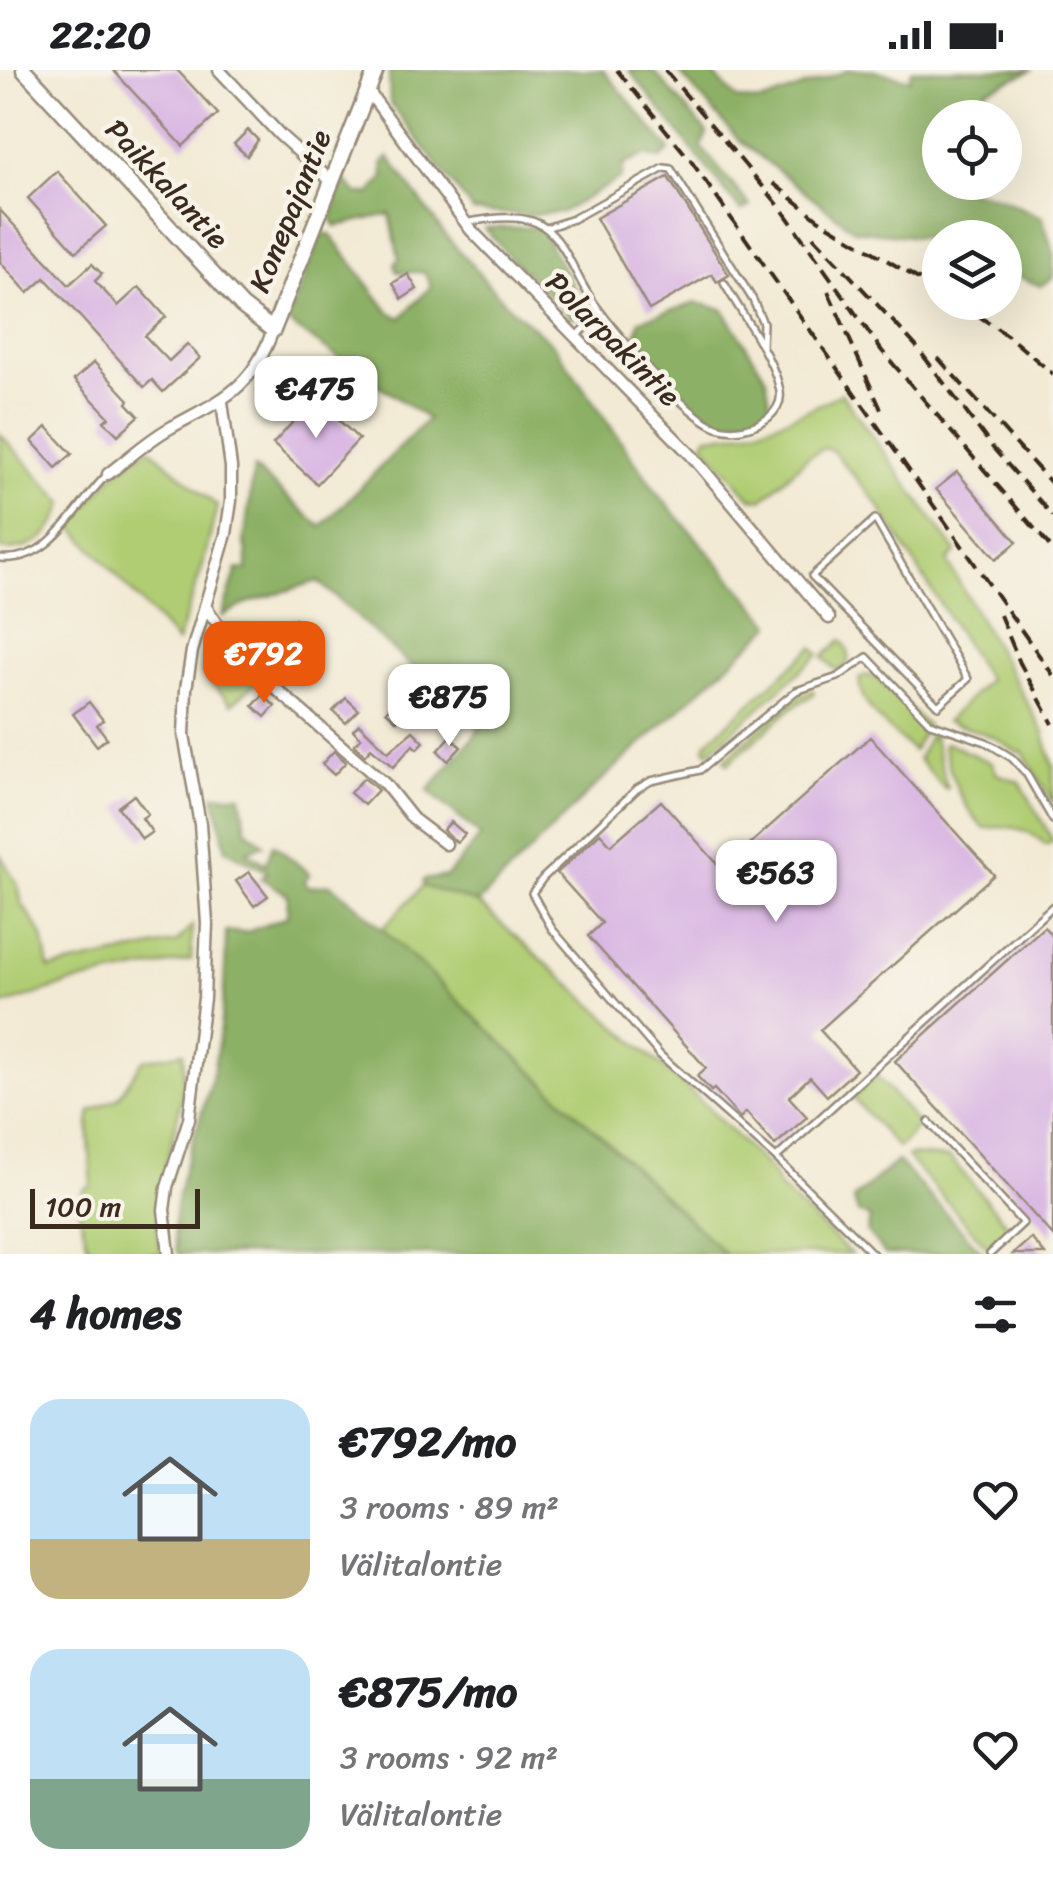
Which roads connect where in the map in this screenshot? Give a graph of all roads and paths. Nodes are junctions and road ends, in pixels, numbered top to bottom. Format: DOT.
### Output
graph roads {
  1 [pos="24,70"];
  2 [pos="219,70"];
  3 [pos="376,70"];
  4 [pos="368,91"];
  5 [pos="330,180"];
  6 [pos="466,223"];
  7 [pos="546,228"];
  8 [pos="724,283"];
  9 [pos="602,314"];
  10 [pos="272,330"];
  11 [pos="576,336"];
  12 [pos="762,349"];
  13 [pos="222,402"];
  14 [pos="108,474"];
  15 [pos="0,558"];
  16 [pos="835,600"];
  17 [pos="206,606"];
  18 [pos="826,614"];
  19 [pos="1053,820"];
  20 [pos="446,844"];
  21 [pos="1053,906"];
  22 [pos="928,1122"];
  23 [pos="776,1158"];
  24 [pos="169,1254"];
  25 [pos="872,1254"];
  26 [pos="990,1254"];
  1 -- 10 [label="street, Paikkalantie"];
  2 -- 5 [label="street"];
  3 -- 4 [label="street, Konepajantie"];
  4 -- 5 [label="street, Konepajantie"];
  4 -- 6 [label="street, Polarpakintie"];
  5 -- 10 [label="street, Konepajantie"];
  6 -- 7 [label="lane"];
  6 -- 11 [label="street, Polarpakintie"];
  7 -- 9 [label="lane"];
  7 -- 12 [label="lane"];
  8 -- 12 [label="lane"];
  9 -- 11 [label="lane"];
  9 -- 12 [label="lane"];
  10 -- 13 [label="street, Konepajantie"];
  11 -- 18 [label="street, Polarpakintie"];
  13 -- 14 [label="street, Konepajantie"];
  13 -- 17 [label="street"];
  14 -- 15 [label="lane"];
  16 -- 16 [label="lane"];
  16 -- 18 [label="lane"];
  17 -- 20 [label="street"];
  17 -- 24 [label="street"];
  19 -- 23 [label="lane"];
  21 -- 23 [label="lane"];
  22 -- 26 [label="lane"];
  23 -- 25 [label="lane"];
}
